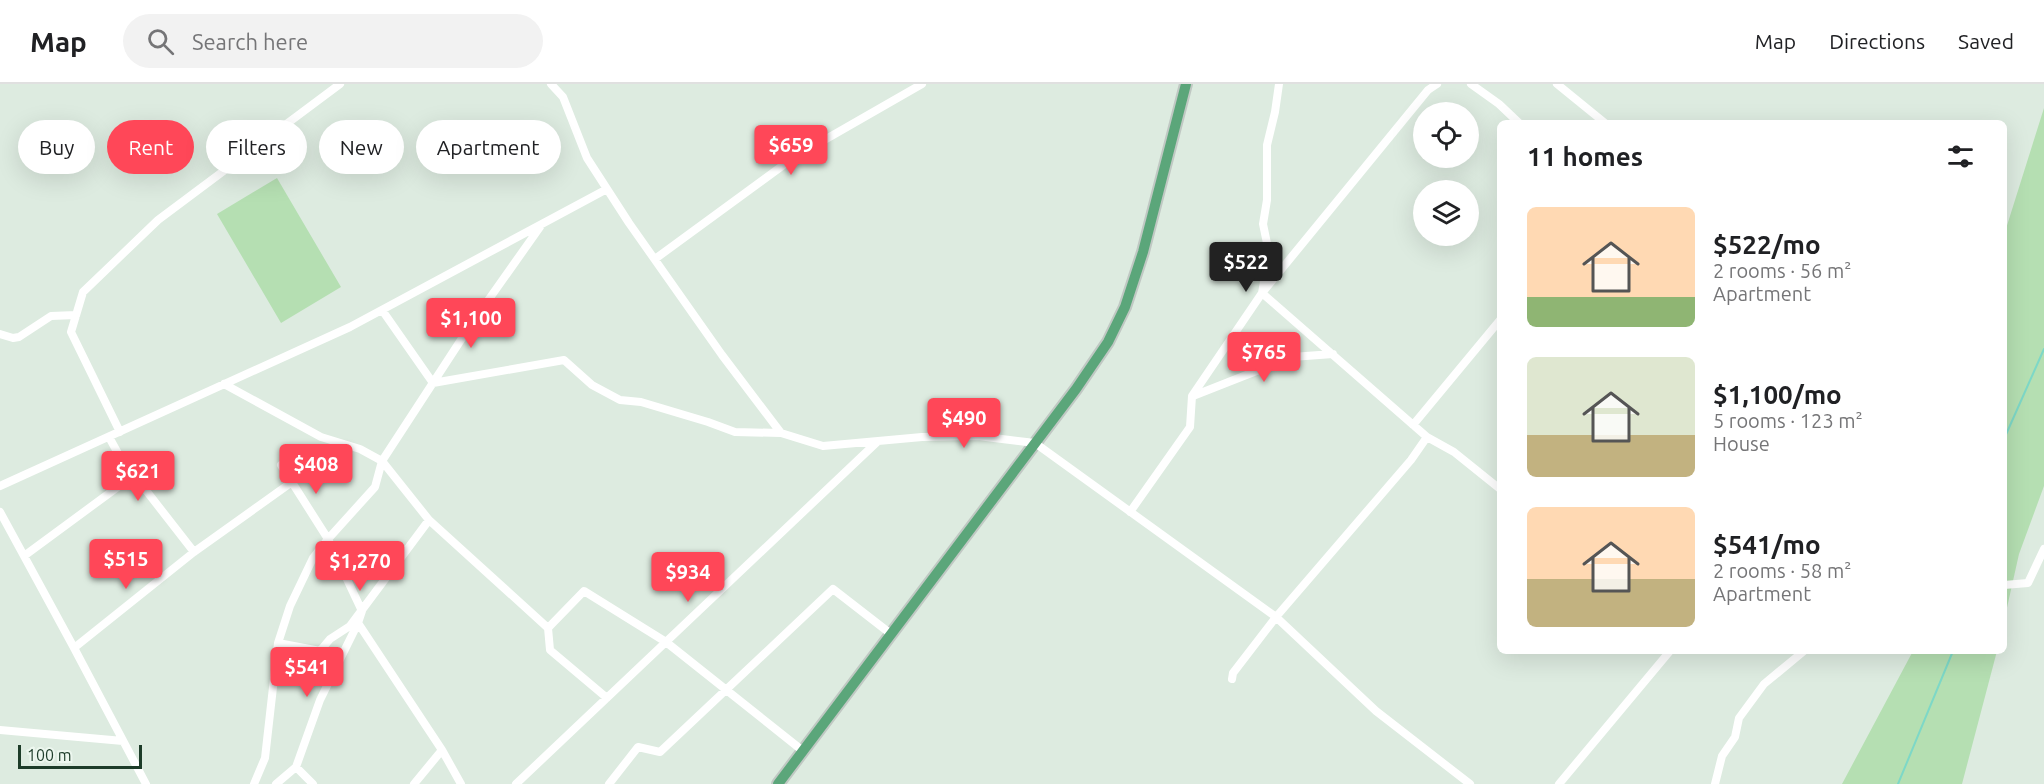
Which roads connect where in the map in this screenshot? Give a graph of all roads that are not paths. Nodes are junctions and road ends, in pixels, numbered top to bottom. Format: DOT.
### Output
graph roads {
  1 [pos="340,84"];
  2 [pos="550,84"];
  3 [pos="922,84"];
  4 [pos="1186,84"];
  5 [pos="1278,84"];
  6 [pos="1437,84"];
  7 [pos="1471,84"];
  8 [pos="1557,84"];
  9 [pos="1516,120"];
  10 [pos="1601,120"];
  11 [pos="607,189"];
  12 [pos="542,225"];
  13 [pos="655,259"];
  14 [pos="1262,293"];
  15 [pos="382,310"];
  16 [pos="76,315"];
  17 [pos="1497,324"];
  18 [pos="0,334"];
  19 [pos="1333,354"];
  20 [pos="433,383"];
  21 [pos="224,384"];
  22 [pos="1192,396"];
  23 [pos="1413,425"];
  24 [pos="120,432"];
  25 [pos="781,433"];
  26 [pos="109,437"];
  27 [pos="1427,437"];
  28 [pos="878,441"];
  29 [pos="1035,443"];
  30 [pos="382,461"];
  31 [pos="281,465"];
  32 [pos="134,475"];
  33 [pos="292,482"];
  34 [pos="0,486"];
  35 [pos="1497,487"];
  36 [pos="0,512"];
  37 [pos="1130,512"];
  38 [pos="429,520"];
  39 [pos="328,538"];
  40 [pos="2044,549"];
  41 [pos="194,552"];
  42 [pos="24,555"];
  43 [pos="2007,585"];
  44 [pos="362,611"];
  45 [pos="1276,617"];
  46 [pos="358,623"];
  47 [pos="548,628"];
  48 [pos="891,634"];
  49 [pos="666,642"];
  50 [pos="278,643"];
  51 [pos="75,648"];
  52 [pos="1667,654"];
  53 [pos="1800,654"];
  54 [pos="1232,679"];
  55 [pos="726,690"];
  56 [pos="607,698"];
  57 [pos="0,730"];
  58 [pos="123,741"];
  59 [pos="442,750"];
  60 [pos="803,751"];
  61 [pos="296,767"];
  62 [pos="146,784"];
  63 [pos="254,784"];
  64 [pos="276,784"];
  65 [pos="313,784"];
  66 [pos="414,784"];
  67 [pos="461,784"];
  68 [pos="516,784"];
  69 [pos="609,784"];
  70 [pos="778,784"];
  71 [pos="1470,784"];
  72 [pos="1559,784"];
  73 [pos="1715,784"];
  1 -- 16 [label="street"];
  2 -- 11 [label="street"];
  3 -- 13 [label="street"];
  4 -- 29 [label="main road"];
  5 -- 14 [label="street"];
  6 -- 14 [label="street"];
  7 -- 9 [label="street"];
  8 -- 10 [label="street"];
  11 -- 12 [label="street"];
  11 -- 13 [label="street"];
  12 -- 15 [label="street"];
  12 -- 20 [label="street"];
  13 -- 25 [label="street"];
  14 -- 19 [label="street"];
  14 -- 22 [label="street"];
  15 -- 20 [label="street"];
  15 -- 21 [label="street"];
  16 -- 18 [label="street"];
  16 -- 24 [label="street"];
  17 -- 23 [label="street"];
  19 -- 22 [label="street"];
  19 -- 23 [label="street"];
  20 -- 25 [label="street"];
  20 -- 30 [label="street"];
  21 -- 24 [label="street"];
  21 -- 30 [label="street"];
  22 -- 37 [label="street"];
  23 -- 27 [label="street"];
  24 -- 26 [label="street"];
  25 -- 28 [label="street"];
  26 -- 32 [label="street"];
  26 -- 34 [label="street"];
  27 -- 35 [label="street"];
  27 -- 45 [label="street"];
  28 -- 29 [label="street"];
  28 -- 49 [label="street"];
  29 -- 37 [label="street"];
  29 -- 48 [label="main road"];
  30 -- 38 [label="street"];
  30 -- 39 [label="street"];
  31 -- 33 [label="street"];
  32 -- 41 [label="street"];
  32 -- 42 [label="street"];
  33 -- 39 [label="street"];
  33 -- 41 [label="street"];
  36 -- 42 [label="street"];
  37 -- 45 [label="street"];
  38 -- 44 [label="street"];
  38 -- 47 [label="street"];
  39 -- 44 [label="street"];
  39 -- 50 [label="street"];
  40 -- 43 [label="street"];
  41 -- 51 [label="street"];
  42 -- 51 [label="street"];
  44 -- 46 [label="street"];
  44 -- 50 [label="street"];
  45 -- 54 [label="street"];
  45 -- 71 [label="street"];
  46 -- 59 [label="street"];
  46 -- 61 [label="street"];
  47 -- 49 [label="street"];
  47 -- 56 [label="street"];
  48 -- 55 [label="street"];
  48 -- 60 [label="main road"];
  49 -- 55 [label="street"];
  49 -- 56 [label="street"];
  50 -- 63 [label="street"];
  51 -- 58 [label="street"];
  52 -- 72 [label="street"];
  53 -- 73 [label="street"];
  55 -- 60 [label="street"];
  55 -- 69 [label="street"];
  56 -- 68 [label="street"];
  57 -- 58 [label="street"];
  58 -- 62 [label="street"];
  59 -- 66 [label="street"];
  59 -- 67 [label="street"];
  60 -- 70 [label="main road"];
  61 -- 64 [label="street"];
  61 -- 65 [label="street"];
}
